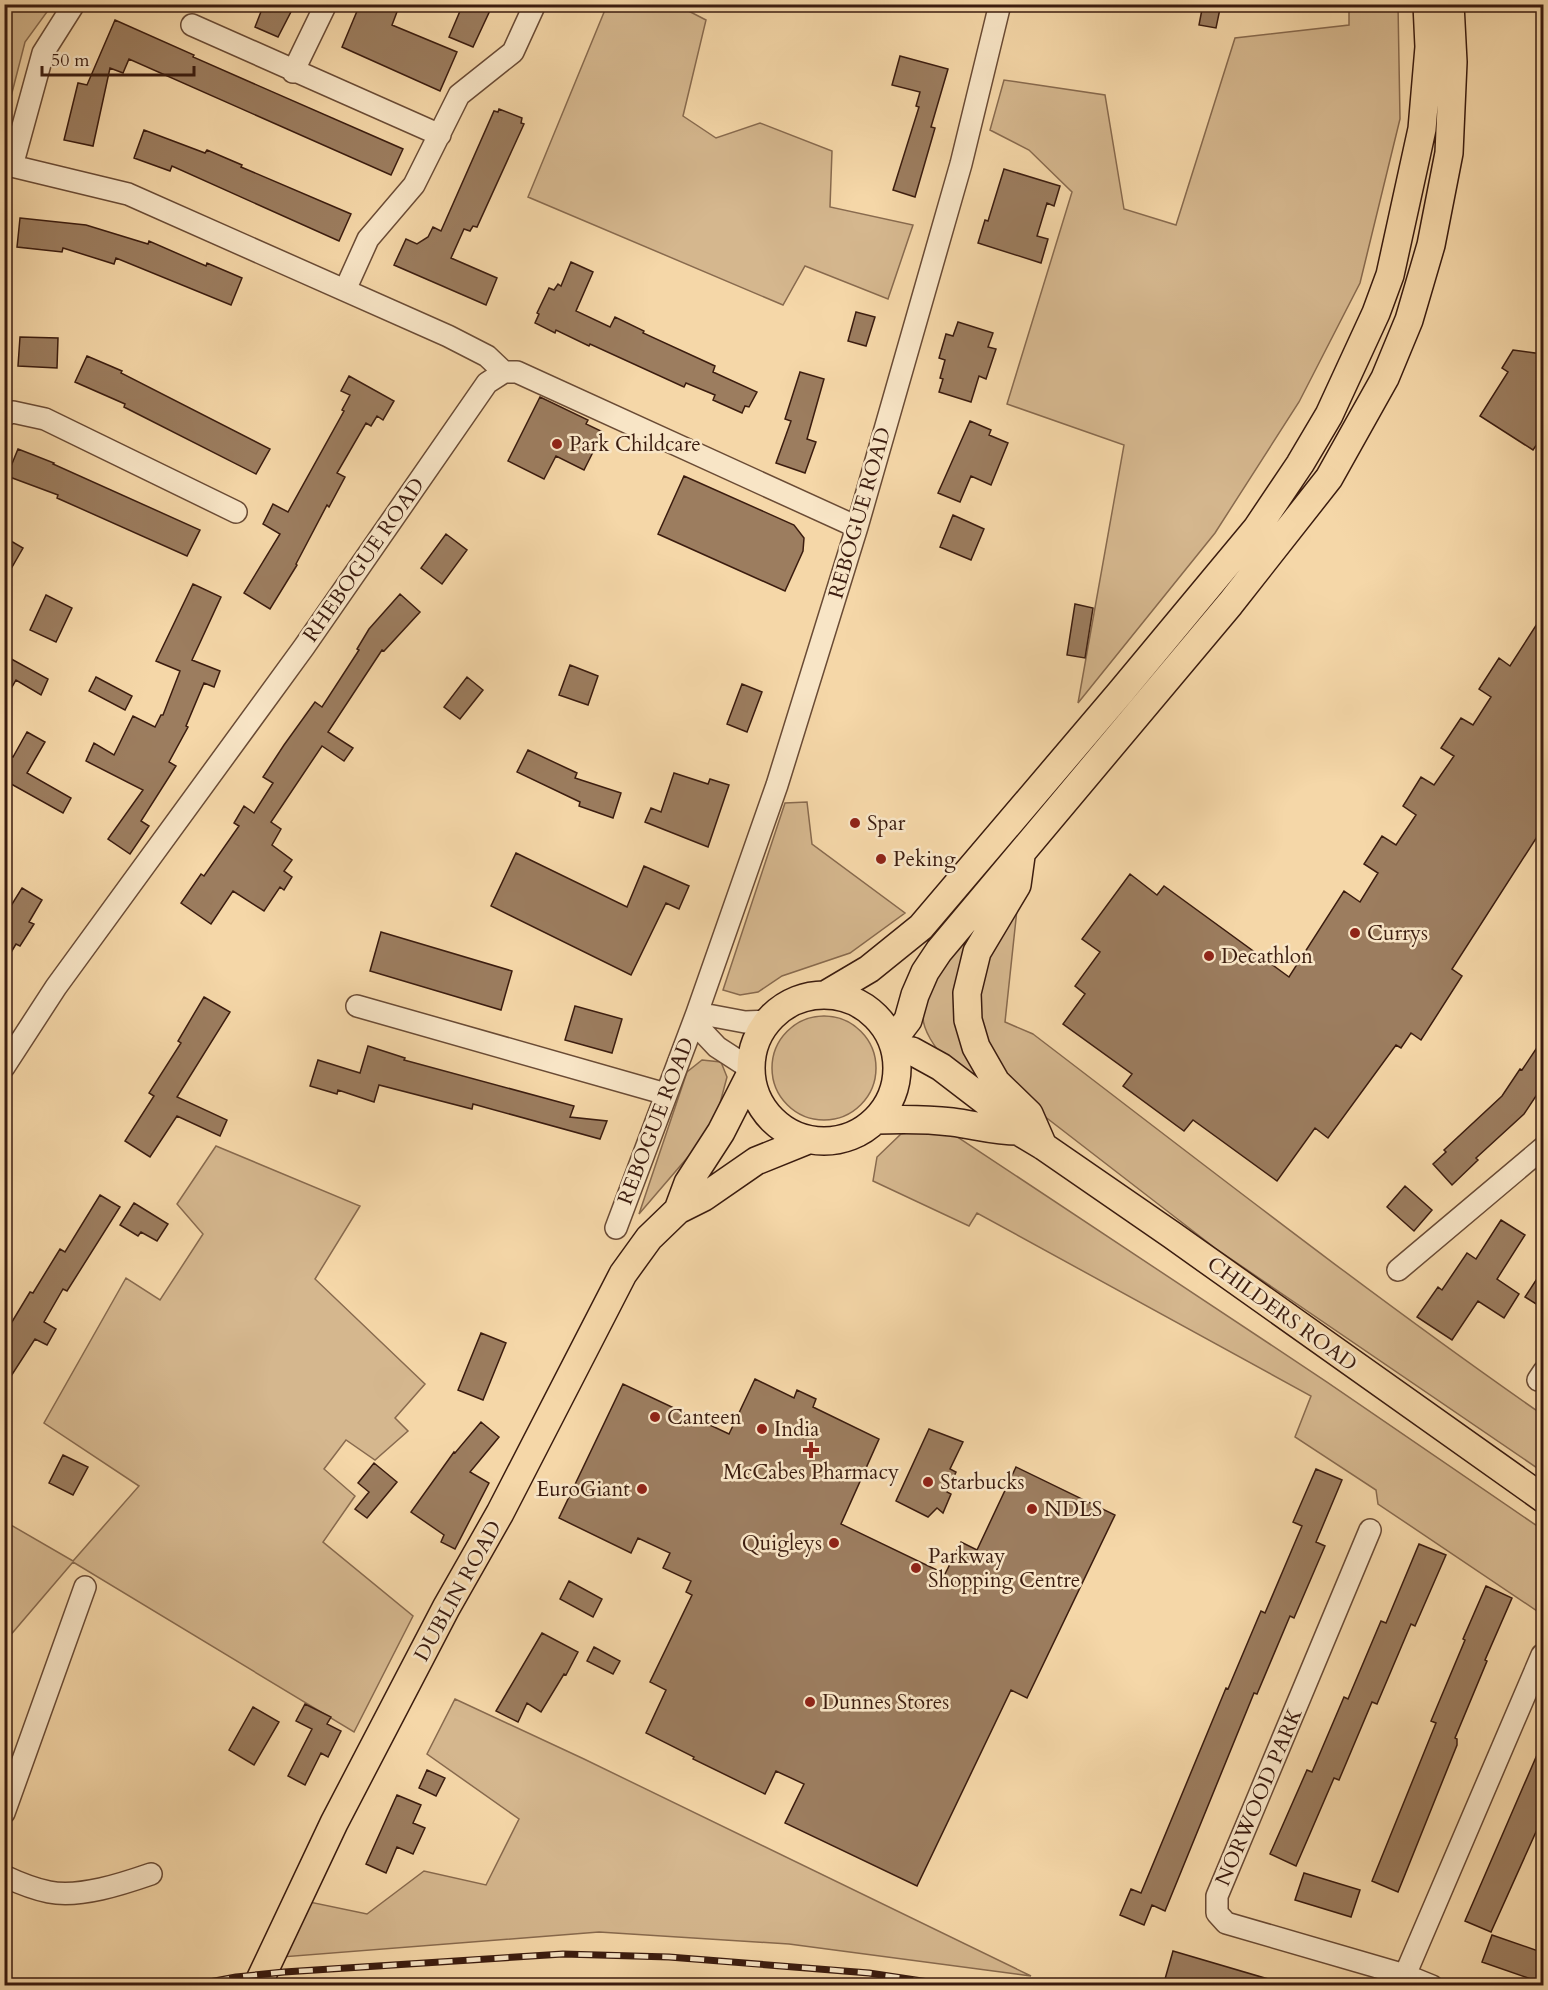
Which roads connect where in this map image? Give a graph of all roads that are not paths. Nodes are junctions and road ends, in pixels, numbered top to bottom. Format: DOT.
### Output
graph roads {
  1 [pos="74,4"];
  2 [pos="326,4"];
  3 [pos="535,4"];
  4 [pos="1000,4"];
  5 [pos="1427,4"];
  6 [pos="1450,4"];
  7 [pos="192,25"];
  8 [pos="293,72"];
  9 [pos="440,135"];
  10 [pos="8,168"];
  11 [pos="345,290"];
  12 [pos="504,372"];
  13 [pos="4,415"];
  14 [pos="236,512"];
  15 [pos="857,527"];
  16 [pos="1021,852"];
  17 [pos="825,995"];
  18 [pos="357,1006"];
  19 [pos="697,1013"];
  20 [pos="769,1021"];
  21 [pos="894,1044"];
  22 [pos="4,1067"];
  23 [pos="751,1071"];
  24 [pos="666,1094"];
  25 [pos="876,1120"];
  26 [pos="1018,1131"];
  27 [pos="808,1140"];
  28 [pos="1043,1146"];
  29 [pos="1544,1147"];
  30 [pos="678,1210"];
  31 [pos="616,1228"];
  32 [pos="1398,1270"];
  33 [pos="1544,1499"];
  34 [pos="1370,1530"];
  35 [pos="85,1587"];
  36 [pos="1542,1654"];
  37 [pos="4,1813"];
  38 [pos="151,1874"];
  39 [pos="4,1876"];
  40 [pos="1406,1975"];
  41 [pos="257,1986"];
  42 [pos="1432,1986"];
  1 -- 10 [label="street"];
  2 -- 8 [label="street"];
  3 -- 9 [label="street"];
  4 -- 15 [label="street, REBOGUE ROAD"];
  5 -- 17 [label="main road"];
  6 -- 16 [label="main road"];
  7 -- 8 [label="street"];
  8 -- 9 [label="street"];
  9 -- 11 [label="street"];
  10 -- 11 [label="street"];
  11 -- 12 [label="street"];
  12 -- 15 [label="street"];
  12 -- 22 [label="street, RHEBOGUE ROAD"];
  13 -- 14 [label="street"];
  15 -- 19 [label="street, REBOGUE ROAD"];
  16 -- 21 [label="main road"];
  16 -- 28 [label="main road"];
  17 -- 20 [label="main road"];
  17 -- 21 [label="main road"];
  18 -- 24 [label="street"];
  19 -- 20 [label="street, REBOGUE ROAD"];
  19 -- 23 [label="street, REBOGUE ROAD"];
  19 -- 24 [label="street, REBOGUE ROAD"];
  20 -- 23 [label="main road"];
  21 -- 25 [label="main road"];
  21 -- 26 [label="main road, CHILDERS ROAD"];
  23 -- 27 [label="main road"];
  23 -- 30 [label="main road"];
  24 -- 31 [label="street, REBOGUE ROAD"];
  25 -- 26 [label="main road, CHILDERS ROAD"];
  25 -- 27 [label="main road"];
  26 -- 28 [label="main road, CHILDERS ROAD"];
  27 -- 30 [label="main road"];
  28 -- 33 [label="main road, CHILDERS ROAD"];
  29 -- 32 [label="street"];
  30 -- 41 [label="main road, DUBLIN ROAD"];
  34 -- 40 [label="street, NORWOOD PARK"];
  35 -- 37 [label="street"];
  36 -- 40 [label="street"];
  38 -- 39 [label="street"];
  40 -- 42 [label="street, NORWOOD PARK"];
}
